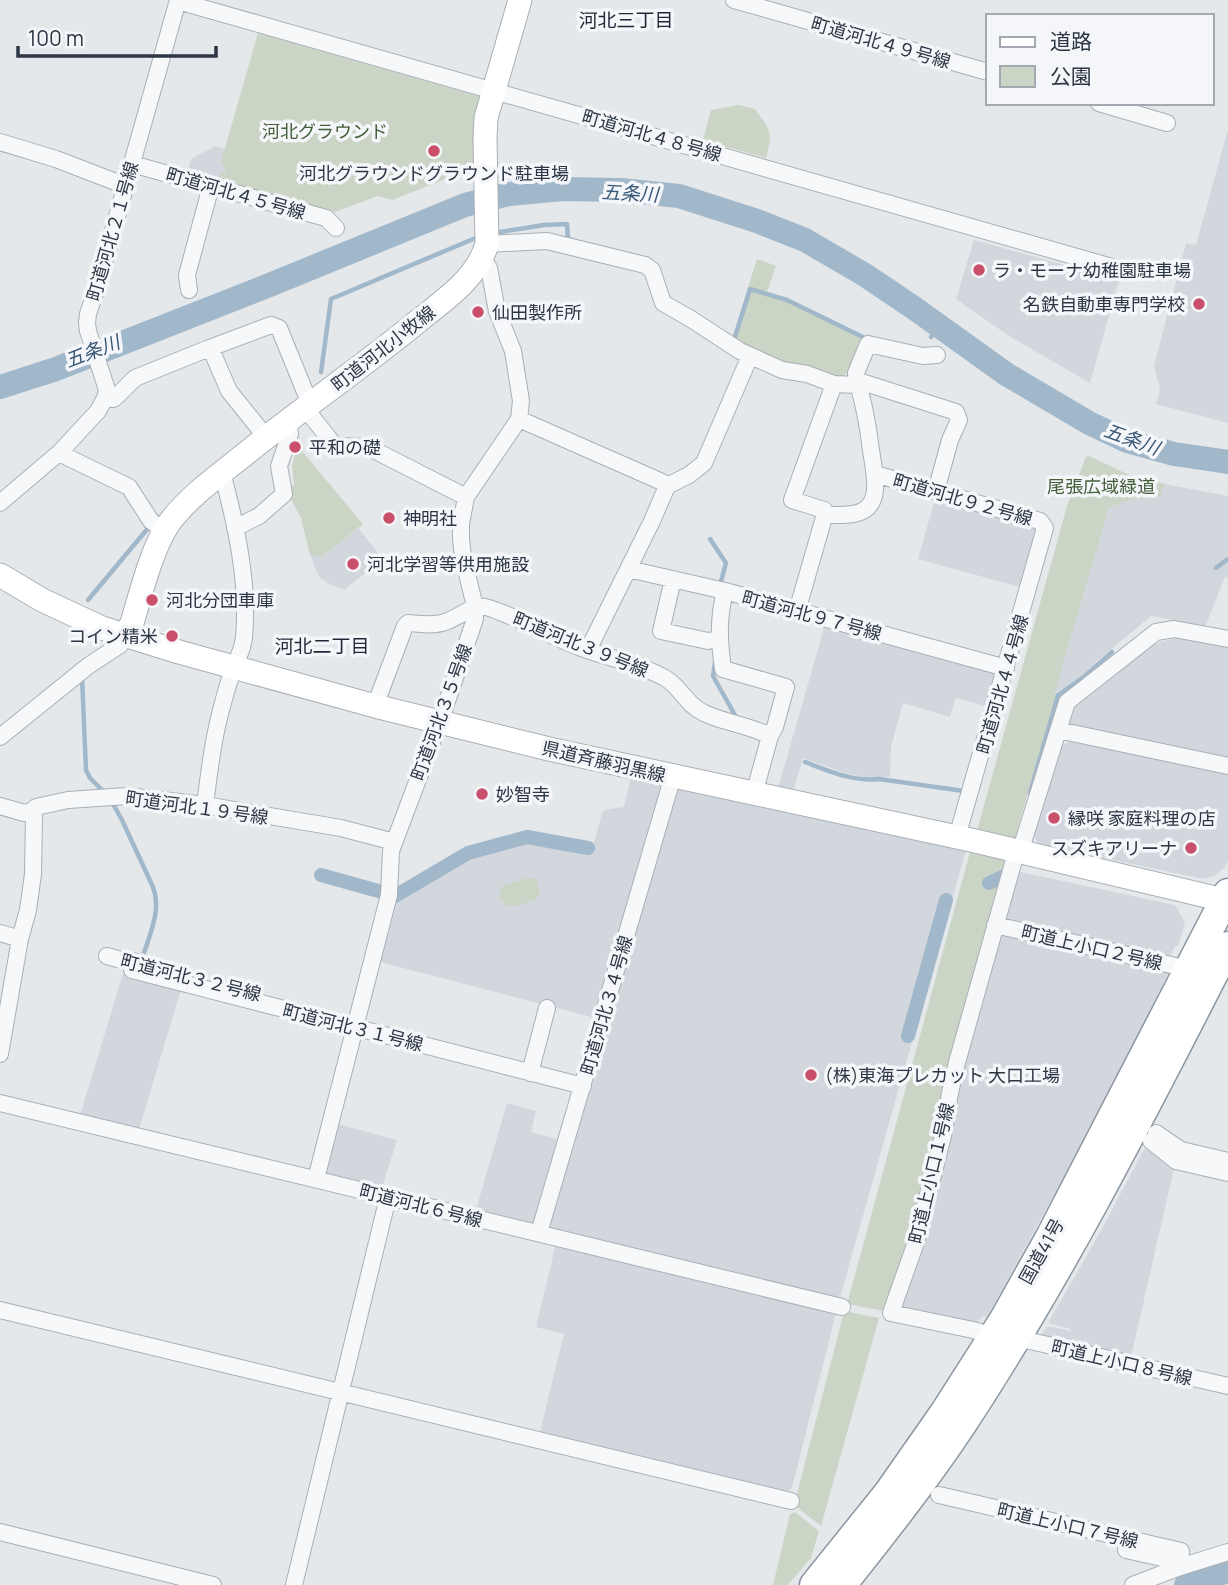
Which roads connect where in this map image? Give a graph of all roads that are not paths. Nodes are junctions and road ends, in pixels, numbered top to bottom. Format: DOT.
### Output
graph roads {
  1 [pos="178,0"];
  2 [pos="520,0"];
  3 [pos="734,0"];
  4 [pos="986,71"];
  5 [pos="494,90"];
  6 [pos="1106,105"];
  7 [pos="1167,122"];
  8 [pos="0,142"];
  9 [pos="132,164"];
  10 [pos="125,186"];
  11 [pos="211,186"];
  12 [pos="336,228"];
  13 [pos="486,242"];
  14 [pos="1126,271"];
  15 [pos="189,290"];
  16 [pos="207,349"];
  17 [pos="937,355"];
  18 [pos="750,356"];
  19 [pos="834,384"];
  20 [pos="858,385"];
  21 [pos="105,398"];
  22 [pos="301,411"];
  23 [pos="519,419"];
  24 [pos="266,437"];
  25 [pos="60,452"];
  26 [pos="222,472"];
  27 [pos="875,474"];
  28 [pos="667,486"];
  29 [pos="936,491"];
  30 [pos="466,497"];
  31 [pos="0,503"];
  32 [pos="825,513"];
  33 [pos="235,528"];
  34 [pos="1045,530"];
  35 [pos="164,531"];
  36 [pos="628,569"];
  37 [pos="0,575"];
  38 [pos="673,579"];
  39 [pos="725,592"];
  40 [pos="475,607"];
  41 [pos="797,611"];
  42 [pos="125,636"];
  43 [pos="719,639"];
  44 [pos="1228,639"];
  45 [pos="587,650"];
  46 [pos="234,668"];
  47 [pos="1006,668"];
  48 [pos="375,706"];
  49 [pos="439,723"];
  50 [pos="1058,730"];
  51 [pos="770,736"];
  52 [pos="0,737"];
  53 [pos="1228,766"];
  54 [pos="673,776"];
  55 [pos="754,794"];
  56 [pos="205,805"];
  57 [pos="0,806"];
  58 [pos="32,811"];
  59 [pos="957,837"];
  60 [pos="394,842"];
  61 [pos="1020,852"];
  62 [pos="1227,898"];
  63 [pos="995,925"];
  64 [pos="0,933"];
  65 [pos="20,939"];
  66 [pos="1228,946"];
  67 [pos="107,956"];
  68 [pos="1189,969"];
  69 [pos="547,1008"];
  70 [pos="355,1023"];
  71 [pos="0,1054"];
  72 [pos="530,1073"];
  73 [pos="583,1086"];
  74 [pos="0,1103"];
  75 [pos="1228,1161"];
  76 [pos="1228,1173"];
  77 [pos="316,1179"];
  78 [pos="388,1197"];
  79 [pos="539,1233"];
  80 [pos="842,1307"];
  81 [pos="0,1310"];
  82 [pos="1005,1337"];
  83 [pos="1228,1385"];
  84 [pos="340,1393"];
  85 [pos="942,1496"];
  86 [pos="791,1501"];
  87 [pos="0,1532"];
  88 [pos="1228,1552"];
  89 [pos="1180,1565"];
  90 [pos="213,1585"];
  91 [pos="294,1585"];
  92 [pos="814,1585"];
  93 [pos="842,1585"];
  94 [pos="1133,1585"];
  1 -- 5 [label="street, 町道河北４８号線"];
  1 -- 9 [label="street, 町道河北２１号線"];
  2 -- 5 [label="main road"];
  3 -- 4 [label="street, 町道河北４９号線"];
  5 -- 13 [label="main road"];
  5 -- 14 [label="street, 町道河北４８号線"];
  6 -- 7 [label="street"];
  8 -- 10 [label="street"];
  9 -- 10 [label="street, 町道河北２１号線"];
  9 -- 11 [label="street, 町道河北４５号線"];
  10 -- 21 [label="street, 町道河北２１号線"];
  11 -- 12 [label="street, 町道河北４５号線"];
  11 -- 15 [label="street"];
  13 -- 18 [label="street"];
  13 -- 22 [label="main road, 町道河北小牧線"];
  13 -- 23 [label="street"];
  16 -- 21 [label="street"];
  16 -- 22 [label="street"];
  16 -- 24 [label="street"];
  17 -- 20 [label="street"];
  18 -- 19 [label="street"];
  18 -- 28 [label="street"];
  19 -- 20 [label="street"];
  19 -- 32 [label="street"];
  20 -- 27 [label="street"];
  20 -- 29 [label="street"];
  21 -- 25 [label="street"];
  22 -- 24 [label="main road, 町道河北小牧線"];
  22 -- 30 [label="street"];
  22 -- 33 [label="street"];
  23 -- 28 [label="street"];
  23 -- 30 [label="street, 町道河北３５号線"];
  24 -- 26 [label="main road, 町道河北小牧線"];
  25 -- 31 [label="street"];
  25 -- 35 [label="street"];
  26 -- 33 [label="street"];
  26 -- 35 [label="main road, 町道河北小牧線"];
  27 -- 29 [label="street, 町道河北９２号線"];
  27 -- 32 [label="street"];
  28 -- 36 [label="street"];
  29 -- 34 [label="street, 町道河北９２号線"];
  30 -- 40 [label="street, 町道河北３５号線"];
  32 -- 41 [label="street"];
  33 -- 46 [label="street"];
  34 -- 47 [label="street, 町道河北４４号線"];
  35 -- 42 [label="main road, 町道河北小牧線"];
  36 -- 38 [label="street"];
  36 -- 45 [label="street"];
  37 -- 42 [label="main road, 県道斉藤羽黒線"];
  38 -- 39 [label="street"];
  38 -- 43 [label="street"];
  39 -- 41 [label="street, 町道河北９７号線"];
  39 -- 43 [label="street, 町道河北９７号線"];
  40 -- 45 [label="street, 町道河北３９号線"];
  40 -- 48 [label="street"];
  40 -- 49 [label="street, 町道河北３５号線"];
  41 -- 47 [label="street, 町道河北９７号線"];
  42 -- 46 [label="main road, 県道斉藤羽黒線"];
  42 -- 52 [label="street"];
  43 -- 51 [label="street, 町道河北９７号線"];
  44 -- 50 [label="street, 町道上小口１号線"];
  45 -- 51 [label="street, 町道河北３９号線"];
  46 -- 48 [label="main road, 県道斉藤羽黒線"];
  46 -- 56 [label="street"];
  47 -- 59 [label="street, 町道河北４４号線"];
  48 -- 49 [label="main road, 県道斉藤羽黒線"];
  49 -- 54 [label="main road, 県道斉藤羽黒線"];
  49 -- 60 [label="street, 町道河北３５号線"];
  50 -- 53 [label="street"];
  50 -- 61 [label="street, 町道上小口１号線"];
  51 -- 55 [label="street"];
  54 -- 55 [label="main road, 県道斉藤羽黒線"];
  54 -- 73 [label="street, 町道河北３４号線"];
  55 -- 59 [label="main road, 県道斉藤羽黒線"];
  56 -- 58 [label="street, 町道河北１９号線"];
  56 -- 60 [label="street, 町道河北１９号線"];
  57 -- 58 [label="street, 町道河北１９号線"];
  58 -- 65 [label="street"];
  59 -- 61 [label="main road, 県道斉藤羽黒線"];
  60 -- 70 [label="street, 町道河北３５号線"];
  61 -- 62 [label="main road, 県道斉藤羽黒線"];
  61 -- 63 [label="street, 町道上小口１号線"];
  62 -- 68 [label="highway, 国道41号"];
  63 -- 68 [label="street, 町道上小口２号線"];
  63 -- 82 [label="street, 町道上小口１号線"];
  64 -- 65 [label="street"];
  65 -- 71 [label="street"];
  66 -- 82 [label="highway, 国道41号"];
  67 -- 70 [label="street, 町道河北３２号線"];
  68 -- 82 [label="highway, 国道41号"];
  69 -- 72 [label="street"];
  70 -- 72 [label="street, 町道河北３１号線"];
  70 -- 77 [label="street, 町道河北３５号線"];
  72 -- 73 [label="street, 町道河北３１号線"];
  73 -- 79 [label="street, 町道河北３４号線"];
  74 -- 77 [label="street, 町道河北６号線"];
  75 -- 76 [label="street"];
  77 -- 78 [label="street, 町道河北６号線"];
  78 -- 79 [label="street, 町道河北６号線"];
  78 -- 84 [label="street"];
  79 -- 80 [label="street, 町道河北６号線"];
  81 -- 84 [label="street"];
  82 -- 83 [label="street, 町道上小口８号線"];
  82 -- 92 [label="highway, 国道41号"];
  82 -- 93 [label="highway, 国道41号"];
  84 -- 86 [label="street"];
  84 -- 91 [label="street"];
  85 -- 89 [label="street"];
  87 -- 90 [label="street"];
  88 -- 89 [label="street"];
  89 -- 94 [label="street"];
}
